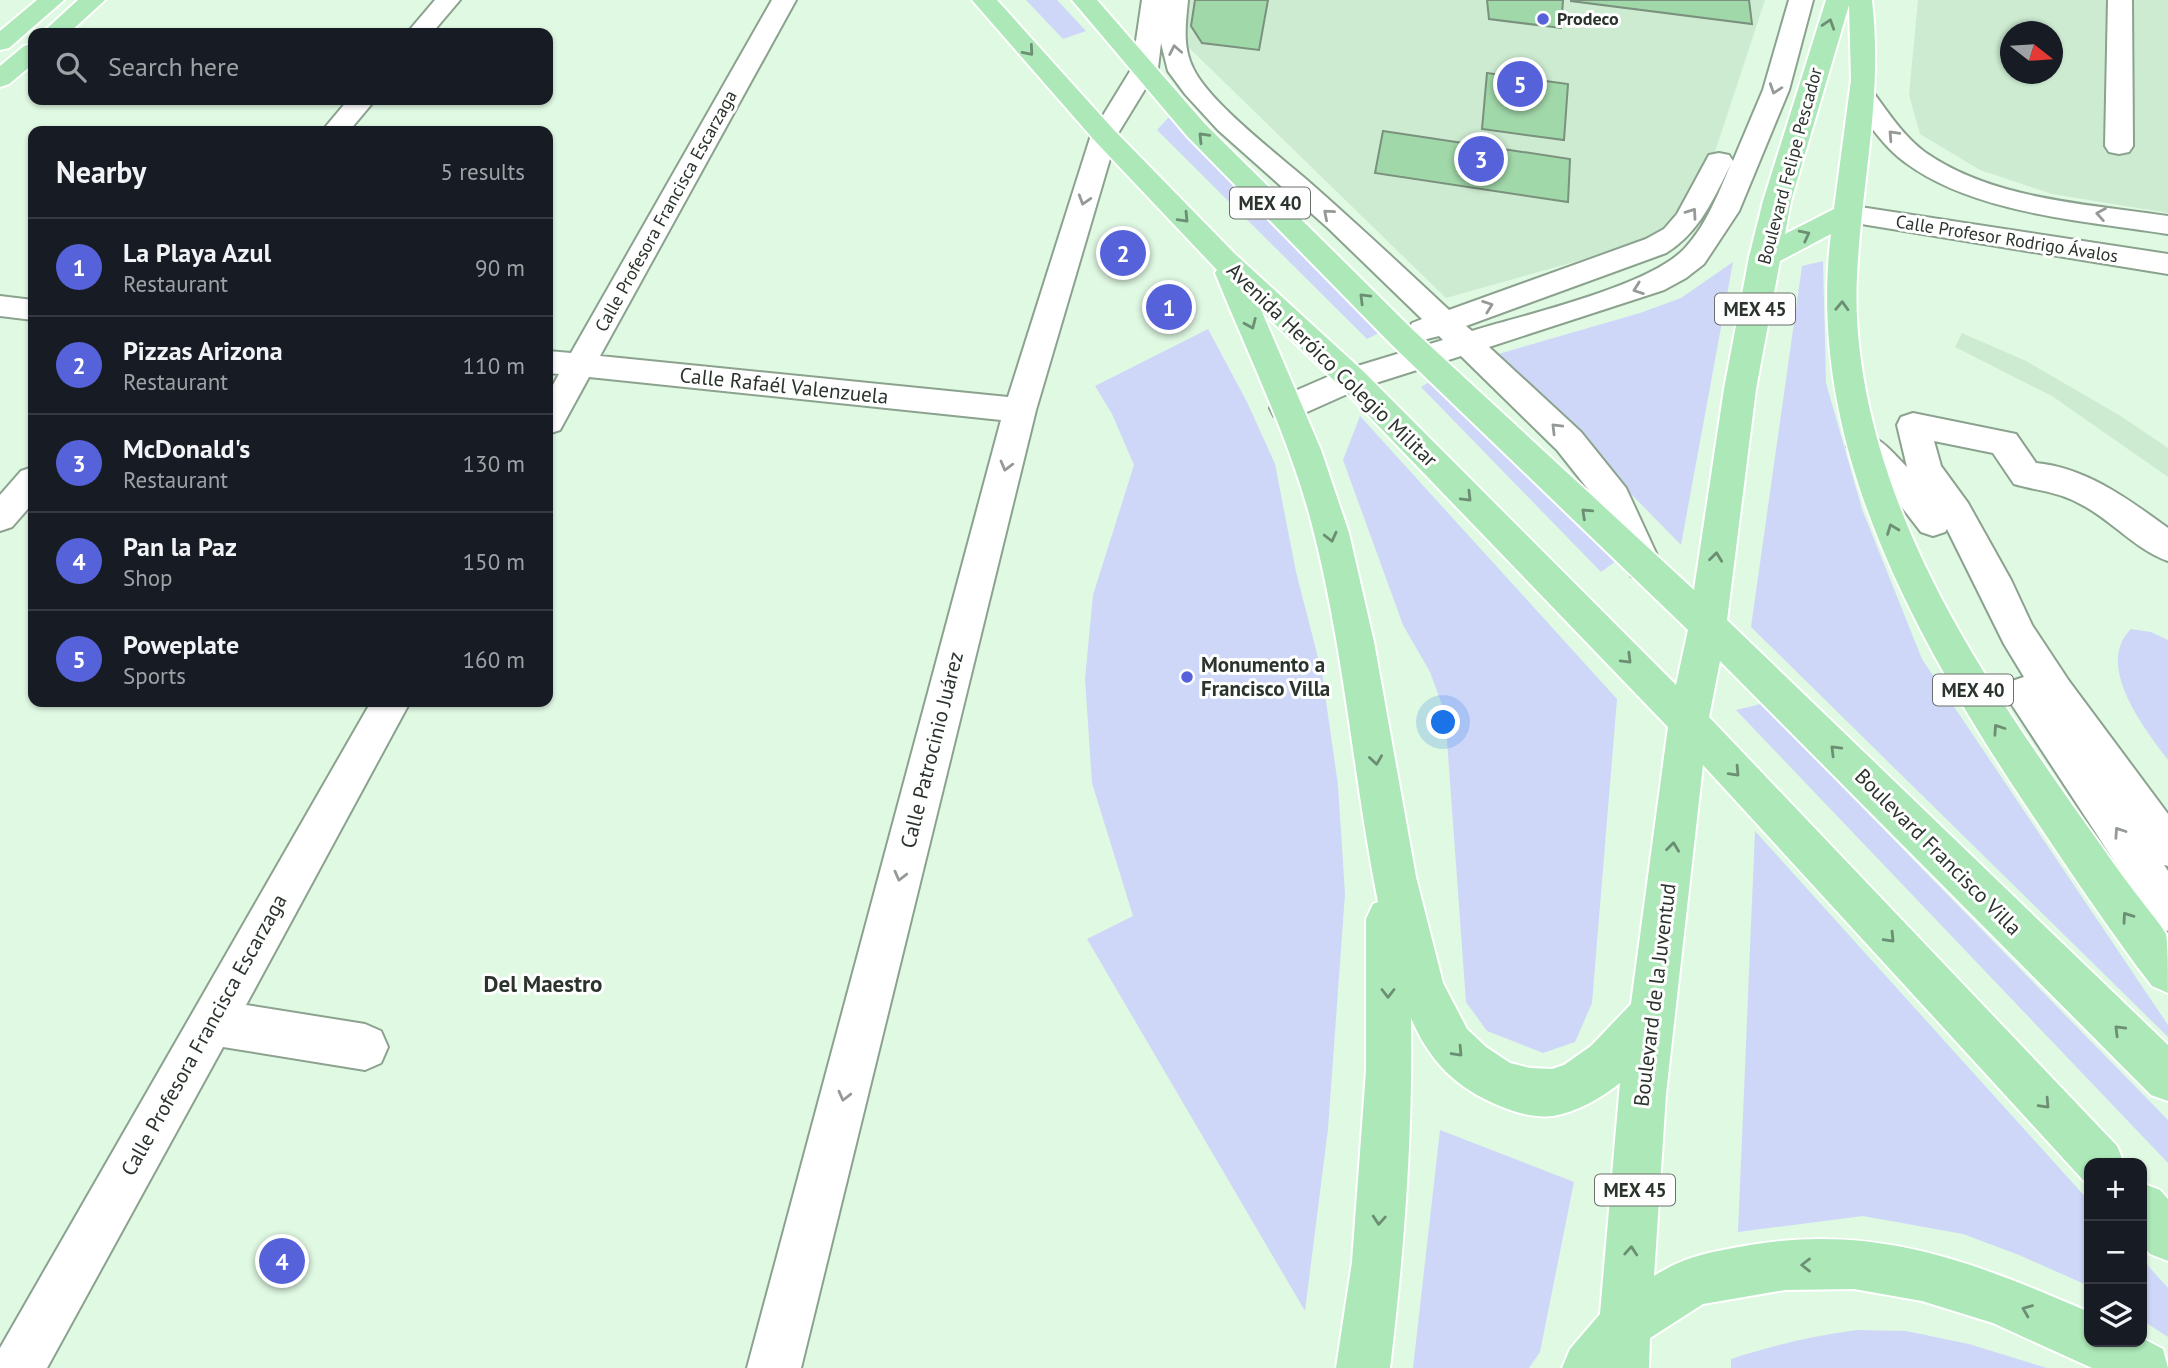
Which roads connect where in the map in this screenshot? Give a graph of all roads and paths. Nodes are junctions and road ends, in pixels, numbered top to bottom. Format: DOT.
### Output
graph roads {
  1 [pos="52,0"];
  2 [pos="93,0"];
  3 [pos="448,0"];
  4 [pos="784,0"];
  5 [pos="984,0"];
  6 [pos="1084,0"];
  7 [pos="1154,0"];
  8 [pos="1176,0"];
  9 [pos="1779,0"];
  10 [pos="1801,0"];
  11 [pos="1838,0"];
  12 [pos="1860,0"];
  13 [pos="2120,0"];
  14 [pos="60,28"];
  15 [pos="423,28"];
  16 [pos="0,43"];
  17 [pos="28,55"];
  18 [pos="1145,68"];
  19 [pos="0,79"];
  20 [pos="1864,98"];
  21 [pos="358,105"];
  22 [pos="339,126"];
  23 [pos="1104,135"];
  24 [pos="2119,146"];
  25 [pos="1847,214"];
  26 [pos="2168,225"];
  27 [pos="1764,257"];
  28 [pos="1225,261"];
  29 [pos="2168,264"];
  30 [pos="0,306"];
  31 [pos="28,309"];
  32 [pos="1443,323"];
  33 [pos="1466,345"];
  34 [pos="1414,348"];
  35 [pos="553,362"];
  36 [pos="580,365"];
  37 [pos="1342,370"];
  38 [pos="1286,408"];
  39 [pos="1020,410"];
  40 [pos="553,413"];
  41 [pos="1864,446"];
  42 [pos="28,486"];
  43 [pos="0,518"];
  44 [pos="2168,547"];
  45 [pos="1644,566"];
  46 [pos="1708,625"];
  47 [pos="388,707"];
  48 [pos="1689,722"];
  49 [pos="2168,847"];
  50 [pos="1388,851"];
  51 [pos="2168,911"];
  52 [pos="2168,971"];
  53 [pos="1653,1012"];
  54 [pos="212,1022"];
  55 [pos="365,1047"];
  56 [pos="2168,1078"];
  57 [pos="2095,1158"];
  58 [pos="2147,1213"];
  59 [pos="2168,1236"];
  60 [pos="2084,1336"];
  61 [pos="1624,1346"];
  62 [pos="2106,1347"];
  63 [pos="18,1368"];
  64 [pos="774,1368"];
  65 [pos="1363,1368"];
  66 [pos="1589,1368"];
  67 [pos="2144,1368"];
  1 -- 16 [label="main road"];
  2 -- 14 [label="main road"];
  3 -- 15 [label="street"];
  4 -- 36 [label="street, Calle Profesora Francisca Escarzaga"];
  5 -- 23 [label="main road, Avenida Heróico Colegio Militar, one-way"];
  6 -- 18 [label="main road, MEX 40"];
  7 -- 18 [label="street"];
  32 -- 8 [label="street, one-way"];
  32 -- 9 [label="street, one-way"];
  10 -- 33 [label="street, one-way"];
  27 -- 11 [label="main road, Boulevard Felipe Pescador / MEX 45, one-way"];
  12 -- 20 [label="main road, MEX 40"];
  13 -- 24 [label="street"];
  17 -- 19 [label="main road"];
  18 -- 23 [label="street, Calle Patrocinio Juárez"];
  34 -- 18 [label="main road, MEX 40, one-way"];
  20 -- 25 [label="main road, MEX 40"];
  26 -- 20 [label="street, Calle Profesor Rodrigo Ávalos, one-way"];
  21 -- 22 [label="street"];
  23 -- 28 [label="main road, Avenida Heróico Colegio Militar, one-way"];
  23 -- 39 [label="street, Calle Patrocinio Juárez, one-way"];
  27 -- 25 [label="main road, one-way"];
  25 -- 29 [label="street, Calle Profesor Rodrigo Ávalos"];
  41 -- 25 [label="main road, MEX 40, one-way"];
  46 -- 27 [label="main road, Boulevard Felipe Pescador / MEX 45, one-way"];
  28 -- 37 [label="main road, Avenida Heróico Colegio Militar"];
  28 -- 38 [label="main road, one-way"];
  30 -- 31 [label="street"];
  32 -- 33 [label="street"];
  32 -- 34 [label="street"];
  33 -- 34 [label="street"];
  45 -- 33 [label="street, one-way"];
  34 -- 37 [label="street"];
  45 -- 34 [label="main road, MEX 40, one-way"];
  35 -- 36 [label="street, Calle Rafaél Valenzuela"];
  36 -- 39 [label="street, Calle Rafaél Valenzuela"];
  36 -- 40 [label="street, Calle Profesora Francisca Escarzaga"];
  37 -- 38 [label="street"];
  37 -- 48 [label="main road, Avenida Heróico Colegio Militar, one-way"];
  38 -- 50 [label="main road, one-way"];
  39 -- 64 [label="street, Calle Patrocinio Juárez, one-way"];
  51 -- 41 [label="street, one-way"];
  52 -- 41 [label="main road, MEX 40, one-way"];
  42 -- 43 [label="street"];
  44 -- 49 [label="street"];
  45 -- 46 [label="main road, MEX 40"];
  46 -- 48 [label="main road, Boulevard de la Juventud / MEX 45"];
  56 -- 46 [label="main road, Boulevard Francisco Villa / MEX 40, one-way"];
  47 -- 54 [label="street, Calle Profesora Francisca Escarzaga"];
  53 -- 48 [label="main road, Boulevard de la Juventud / MEX 45, one-way"];
  48 -- 57 [label="main road, one-way"];
  50 -- 53 [label="main road, one-way"];
  50 -- 65 [label="main road, one-way"];
  61 -- 53 [label="main road, Boulevard de la Juventud / MEX 45, one-way"];
  54 -- 55 [label="street"];
  54 -- 63 [label="street, Calle Profesora Francisca Escarzaga"];
  58 -- 59 [label="main road"];
  60 -- 61 [label="main road, one-way"];
  61 -- 66 [label="main road"];
  62 -- 67 [label="main road"];
}
